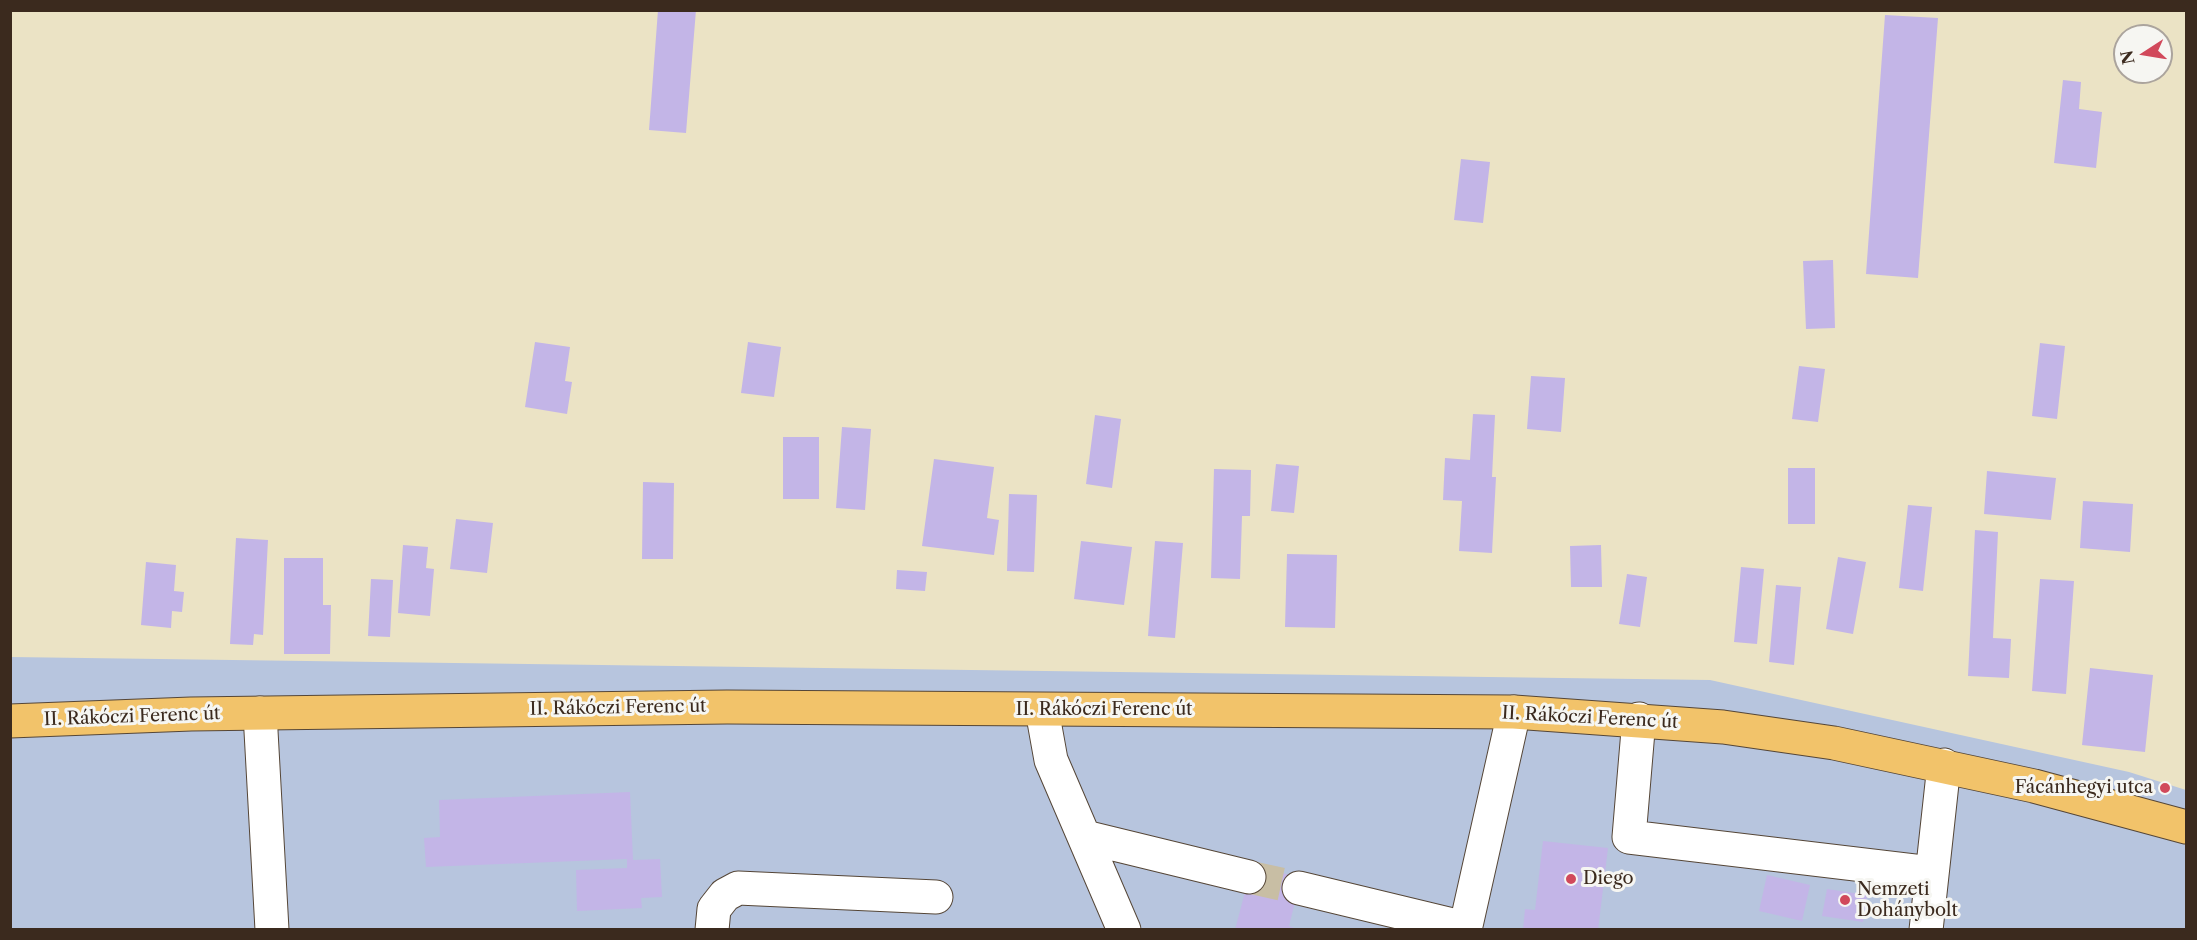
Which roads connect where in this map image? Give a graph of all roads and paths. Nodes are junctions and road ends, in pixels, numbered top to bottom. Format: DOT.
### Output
graph roads {
  1 [pos="1042,710"];
  2 [pos="1514,712"];
  3 [pos="261,713"];
  4 [pos="1639,719"];
  5 [pos="10,721"];
  6 [pos="1944,765"];
  7 [pos="2187,827"];
  8 [pos="1084,837"];
  9 [pos="1931,873"];
  10 [pos="1249,877"];
  11 [pos="1299,888"];
  12 [pos="936,897"];
  13 [pos="1465,929"];
  14 [pos="272,930"];
  15 [pos="712,930"];
  16 [pos="1124,930"];
  17 [pos="1926,930"];
  1 -- 2 [label="main road, II. Rákóczi Ferenc út"];
  1 -- 3 [label="main road, II. Rákóczi Ferenc út"];
  1 -- 8 [label="lane"];
  2 -- 4 [label="main road, II. Rákóczi Ferenc út"];
  2 -- 13 [label="lane"];
  3 -- 5 [label="main road, II. Rákóczi Ferenc út"];
  3 -- 14 [label="lane"];
  4 -- 6 [label="main road, II. Rákóczi Ferenc út"];
  4 -- 9 [label="lane"];
  6 -- 7 [label="main road, II. Rákóczi Ferenc út"];
  6 -- 9 [label="lane"];
  8 -- 10 [label="lane"];
  8 -- 16 [label="lane"];
  9 -- 17 [label="lane"];
  11 -- 13 [label="lane"];
  12 -- 15 [label="lane"];
}
